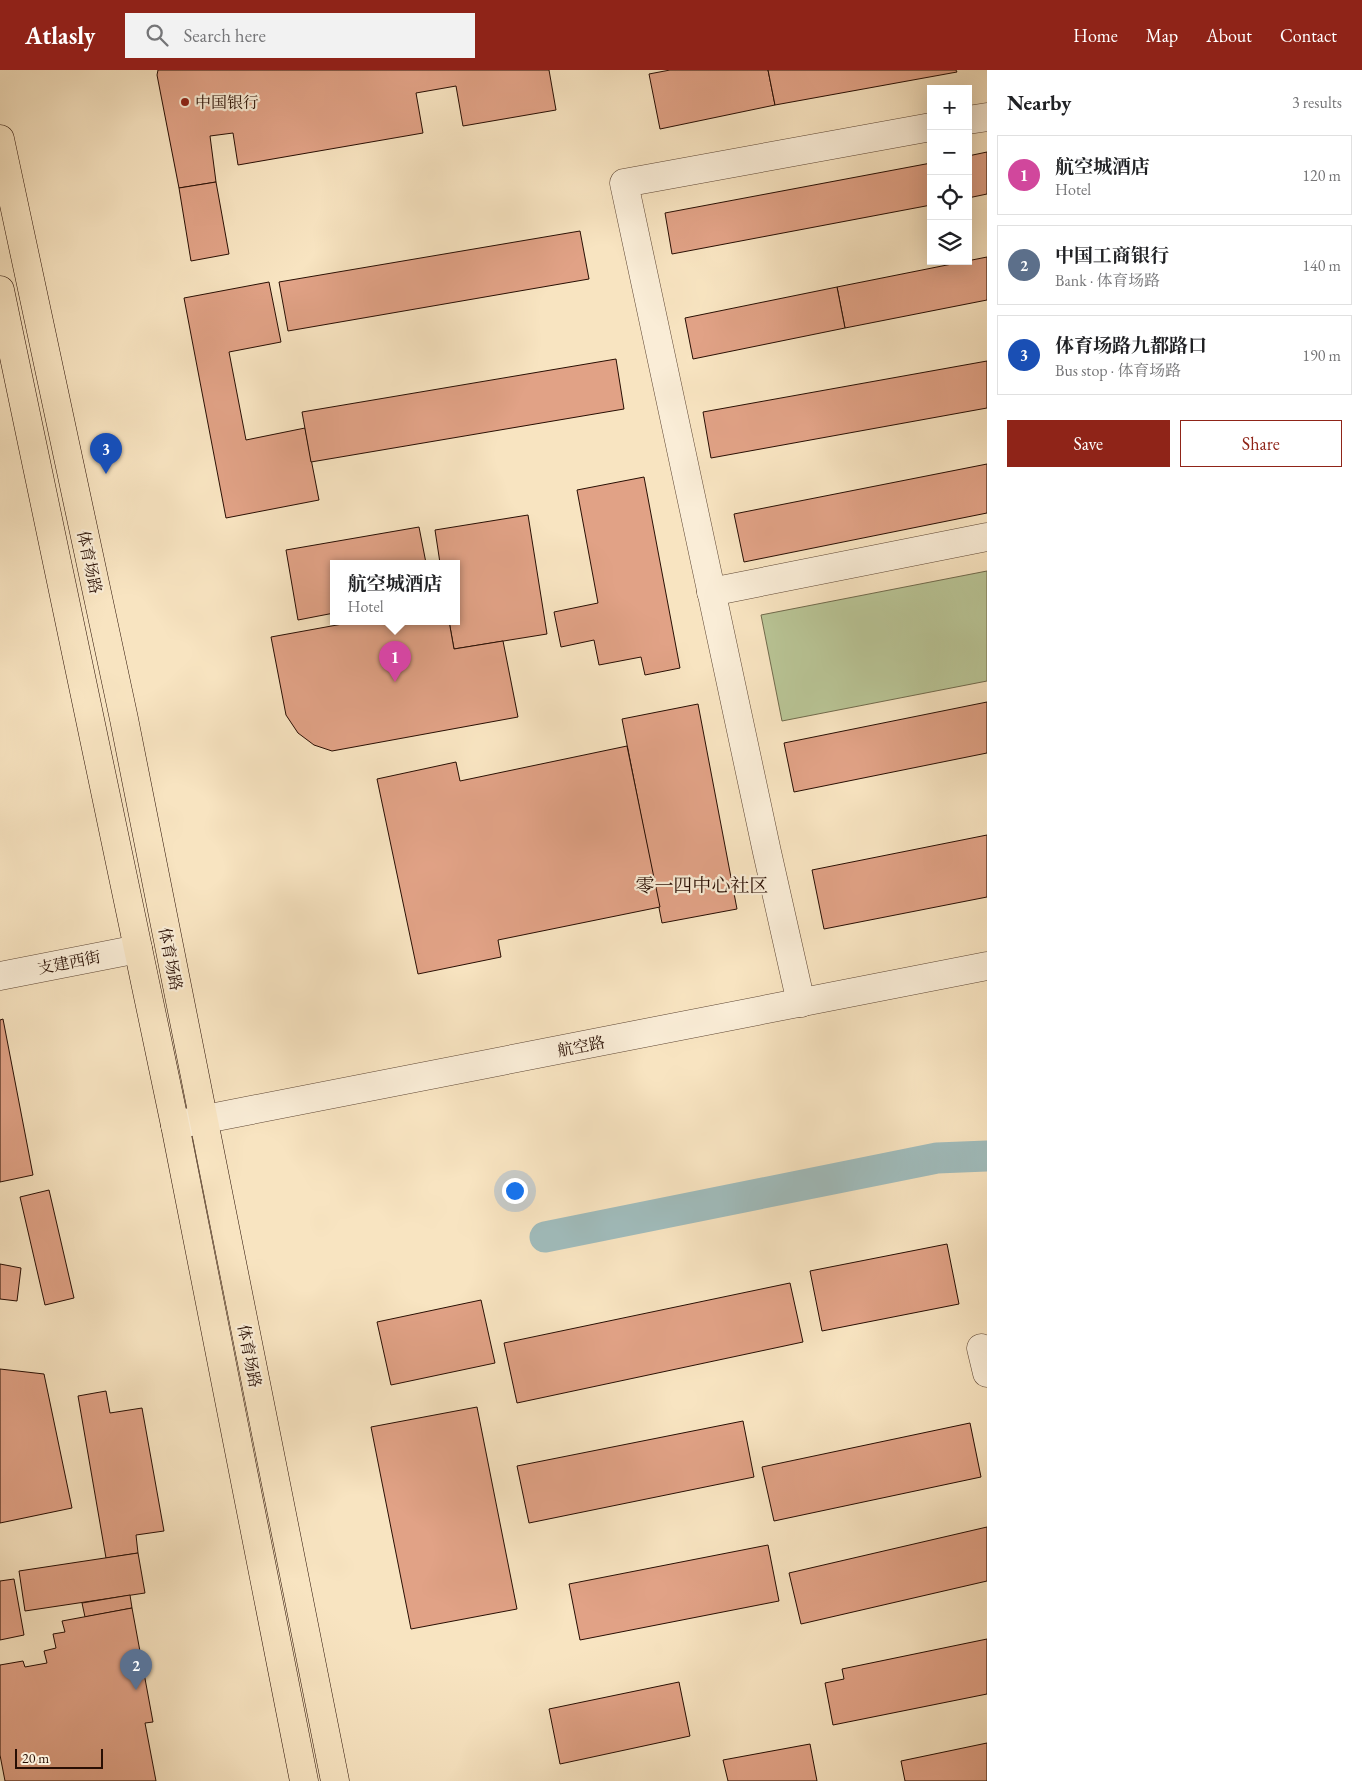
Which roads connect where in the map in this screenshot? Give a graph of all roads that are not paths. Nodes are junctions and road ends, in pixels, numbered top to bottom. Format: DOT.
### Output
graph roads {
  1 [pos="987,116"];
  2 [pos="972,119"];
  3 [pos="927,128"];
  4 [pos="0,139"];
  5 [pos="0,290"];
  6 [pos="987,537"];
  7 [pos="711,592"];
  8 [pos="138,949"];
  9 [pos="987,966"];
  10 [pos="0,976"];
  11 [pos="801,1003"];
  12 [pos="203,1120"];
  13 [pos="175,1125"];
  14 [pos="304,1781"];
  15 [pos="335,1781"];
  1 -- 2 [label="street"];
  3 -- 7 [label="street"];
  4 -- 12 [label="main road, 体育场路"];
  5 -- 8 [label="main road, 体育场路"];
  6 -- 7 [label="street"];
  7 -- 11 [label="street"];
  8 -- 10 [label="street, 支建西街"];
  8 -- 13 [label="main road, 体育场路"];
  9 -- 11 [label="street, 航空路"];
  11 -- 12 [label="street, 航空路"];
  12 -- 13 [label="street, 航空路"];
  12 -- 15 [label="main road, 体育场路"];
  13 -- 14 [label="main road, 体育场路"];
}
